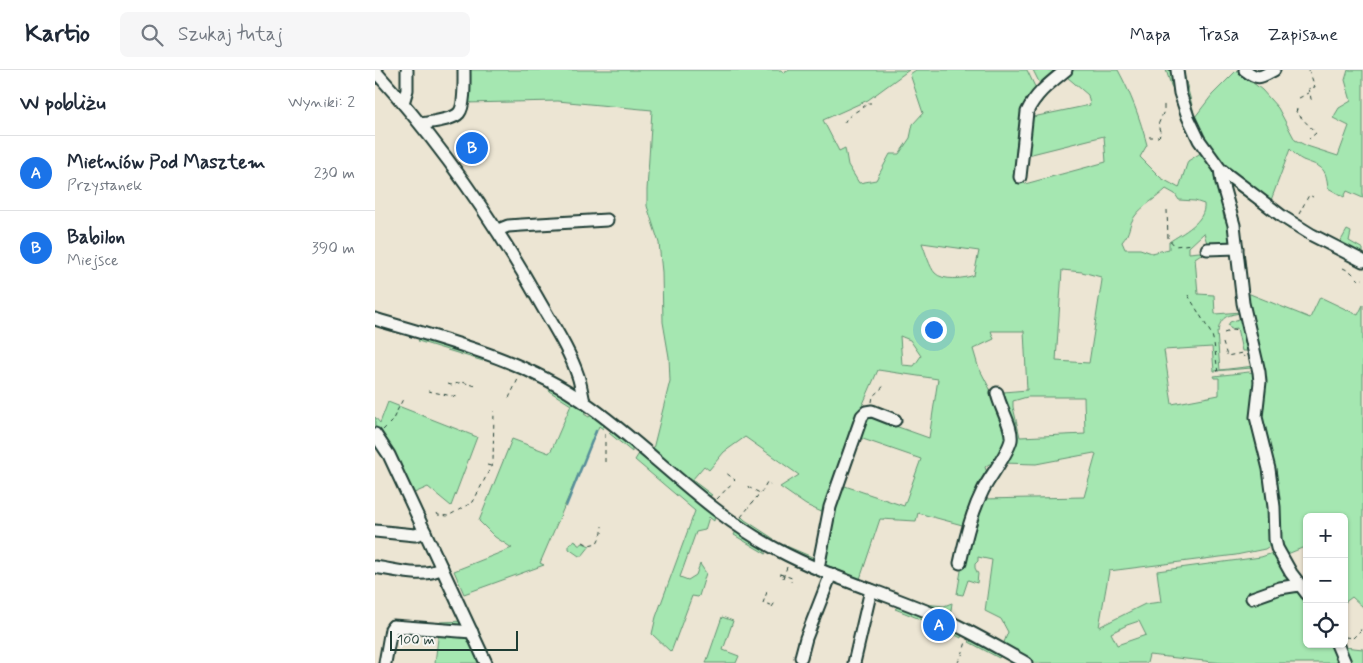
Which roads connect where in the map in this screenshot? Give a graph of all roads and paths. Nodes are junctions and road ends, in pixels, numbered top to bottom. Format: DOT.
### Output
graph roads {
  1 [pos="407,70"];
  2 [pos="464,70"];
  3 [pos="1066,70"];
  4 [pos="1177,70"];
  5 [pos="1245,70"];
  6 [pos="1274,70"];
  7 [pos="1309,70"];
  8 [pos="375,71"];
  9 [pos="1310,93"];
  10 [pos="1299,98"];
  11 [pos="1164,101"];
  12 [pos="1313,102"];
  13 [pos="403,103"];
  14 [pos="871,103"];
  15 [pos="1297,109"];
  16 [pos="844,123"];
  17 [pos="421,124"];
  18 [pos="1149,137"];
  19 [pos="1309,139"];
  20 [pos="1220,169"];
  21 [pos="1020,177"];
  22 [pos="1313,197"];
  23 [pos="1167,210"];
  24 [pos="607,220"];
  25 [pos="1295,224"];
  26 [pos="498,230"];
  27 [pos="1192,244"];
  28 [pos="1207,248"];
  29 [pos="1237,248"];
  30 [pos="1363,261"];
  31 [pos="1343,268"];
  32 [pos="1363,279"];
  33 [pos="1188,295"];
  34 [pos="375,319"];
  35 [pos="1237,329"];
  36 [pos="1224,333"];
  37 [pos="1223,343"];
  38 [pos="1244,357"];
  39 [pos="1218,373"];
  40 [pos="519,376"];
  41 [pos="447,384"];
  42 [pos="885,385"];
  43 [pos="476,386"];
  44 [pos="428,391"];
  45 [pos="997,392"];
  46 [pos="457,397"];
  47 [pos="509,398"];
  48 [pos="403,400"];
  49 [pos="584,402"];
  50 [pos="872,408"];
  51 [pos="494,411"];
  52 [pos="895,420"];
  53 [pos="379,431"];
  54 [pos="605,433"];
  55 [pos="605,462"];
  56 [pos="487,465"];
  57 [pos="492,466"];
  58 [pos="725,472"];
  59 [pos="771,484"];
  60 [pos="747,487"];
  61 [pos="760,493"];
  62 [pos="718,499"];
  63 [pos="437,513"];
  64 [pos="741,517"];
  65 [pos="602,526"];
  66 [pos="375,531"];
  67 [pos="425,532"];
  68 [pos="583,542"];
  69 [pos="961,563"];
  70 [pos="788,566"];
  71 [pos="375,567"];
  72 [pos="442,568"];
  73 [pos="818,568"];
  74 [pos="780,574"];
  75 [pos="831,574"];
  76 [pos="784,577"];
  77 [pos="791,582"];
  78 [pos="1303,589"];
  79 [pos="871,590"];
  80 [pos="767,592"];
  81 [pos="1252,598"];
  82 [pos="776,601"];
  83 [pos="1361,628"];
  84 [pos="472,632"];
  85 [pos="1348,639"];
  86 [pos="967,641"];
  87 [pos="1339,648"];
  88 [pos="801,658"];
  89 [pos="958,662"];
  90 [pos="385,663"];
  91 [pos="486,663"];
  92 [pos="854,663"];
  93 [pos="1025,663"];
  94 [pos="1345,663"];
  1 -- 13 [label="street"];
  2 -- 17 [label="street"];
  3 -- 21 [label="street"];
  4 -- 20 [label="street"];
  5 -- 6 [label="street"];
  7 -- 9 [label="path"];
  8 -- 13 [label="street"];
  9 -- 10 [label="path"];
  9 -- 12 [label="path"];
  11 -- 18 [label="path"];
  13 -- 17 [label="street"];
  14 -- 16 [label="path"];
  15 -- 19 [label="path"];
  17 -- 26 [label="street"];
  20 -- 25 [label="street"];
  20 -- 29 [label="street"];
  22 -- 25 [label="path"];
  23 -- 27 [label="path"];
  24 -- 26 [label="street"];
  25 -- 30 [label="street"];
  26 -- 49 [label="street"];
  28 -- 29 [label="street"];
  29 -- 78 [label="street"];
  31 -- 32 [label="path"];
  33 -- 39 [label="path"];
  34 -- 49 [label="street"];
  35 -- 36 [label="path"];
  37 -- 38 [label="path"];
  40 -- 47 [label="path"];
  41 -- 43 [label="path"];
  42 -- 50 [label="path"];
  44 -- 46 [label="path"];
  45 -- 69 [label="street"];
  48 -- 53 [label="path"];
  49 -- 73 [label="street"];
  51 -- 57 [label="path"];
  52 -- 73 [label="street"];
  53 -- 67 [label="street"];
  54 -- 55 [label="path"];
  56 -- 57 [label="path"];
  57 -- 63 [label="path"];
  58 -- 62 [label="path"];
  59 -- 61 [label="path"];
  60 -- 61 [label="path"];
  61 -- 64 [label="path"];
  65 -- 68 [label="path"];
  66 -- 67 [label="street"];
  67 -- 72 [label="street"];
  70 -- 76 [label="path"];
  71 -- 72 [label="street"];
  72 -- 84 [label="street"];
  73 -- 75 [label="street"];
  74 -- 76 [label="path"];
  75 -- 79 [label="street"];
  75 -- 88 [label="street"];
  76 -- 77 [label="path"];
  78 -- 81 [label="street"];
  79 -- 92 [label="street"];
  79 -- 93 [label="street"];
  80 -- 82 [label="path"];
  83 -- 85 [label="path"];
  84 -- 90 [label="street"];
  84 -- 91 [label="street"];
  86 -- 89 [label="path"];
  87 -- 94 [label="street"];
}
